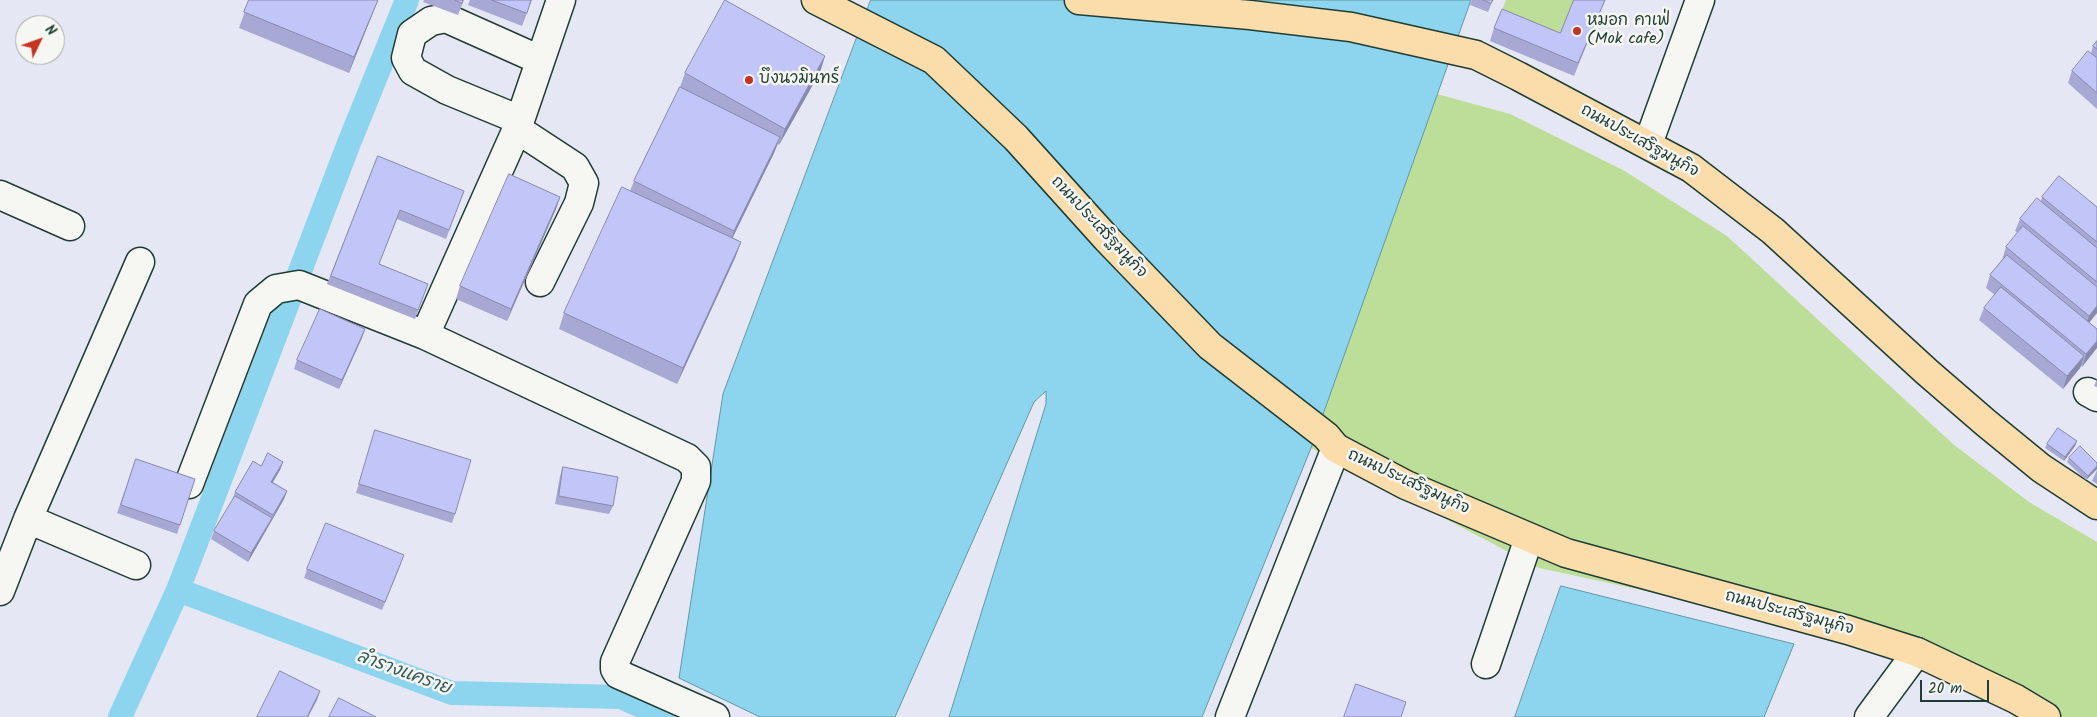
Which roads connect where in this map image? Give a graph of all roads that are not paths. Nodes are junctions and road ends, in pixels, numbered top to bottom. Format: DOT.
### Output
graph roads {
  1 [pos="561,0"];
  2 [pos="1079,0"];
  3 [pos="1700,0"];
  4 [pos="824,4"];
  5 [pos="540,60"];
  6 [pos="518,124"];
  7 [pos="1648,144"];
  8 [pos="0,195"];
  9 [pos="70,226"];
  10 [pos="140,262"];
  11 [pos="540,282"];
  12 [pos="425,335"];
  13 [pos="1331,442"];
  14 [pos="189,484"];
  15 [pos="2097,505"];
  16 [pos="28,519"];
  17 [pos="1529,538"];
  18 [pos="136,566"];
  19 [pos="0,591"];
  20 [pos="1917,652"];
  21 [pos="1486,664"];
  22 [pos="715,717"];
  23 [pos="1230,717"];
  24 [pos="1869,717"];
  25 [pos="2046,717"];
  1 -- 5 [label="street"];
  2 -- 7 [label="main road, ถนนประเสริฐมนูกิจ"];
  3 -- 7 [label="street"];
  4 -- 13 [label="main road, ถนนประเสริฐมนูกิจ"];
  5 -- 6 [label="street"];
  5 -- 6 [label="street"];
  6 -- 11 [label="street"];
  6 -- 12 [label="street"];
  7 -- 15 [label="main road, ถนนประเสริฐมนูกิจ"];
  8 -- 9 [label="street"];
  10 -- 16 [label="street"];
  12 -- 14 [label="street"];
  12 -- 22 [label="street"];
  13 -- 17 [label="main road, ถนนประเสริฐมนูกิจ"];
  13 -- 23 [label="street"];
  16 -- 18 [label="street"];
  16 -- 19 [label="street"];
  17 -- 20 [label="main road, ถนนประเสริฐมนูกิจ"];
  17 -- 21 [label="street"];
  20 -- 24 [label="street"];
  20 -- 25 [label="main road, ถนนประเสริฐมนูกิจ"];
}
